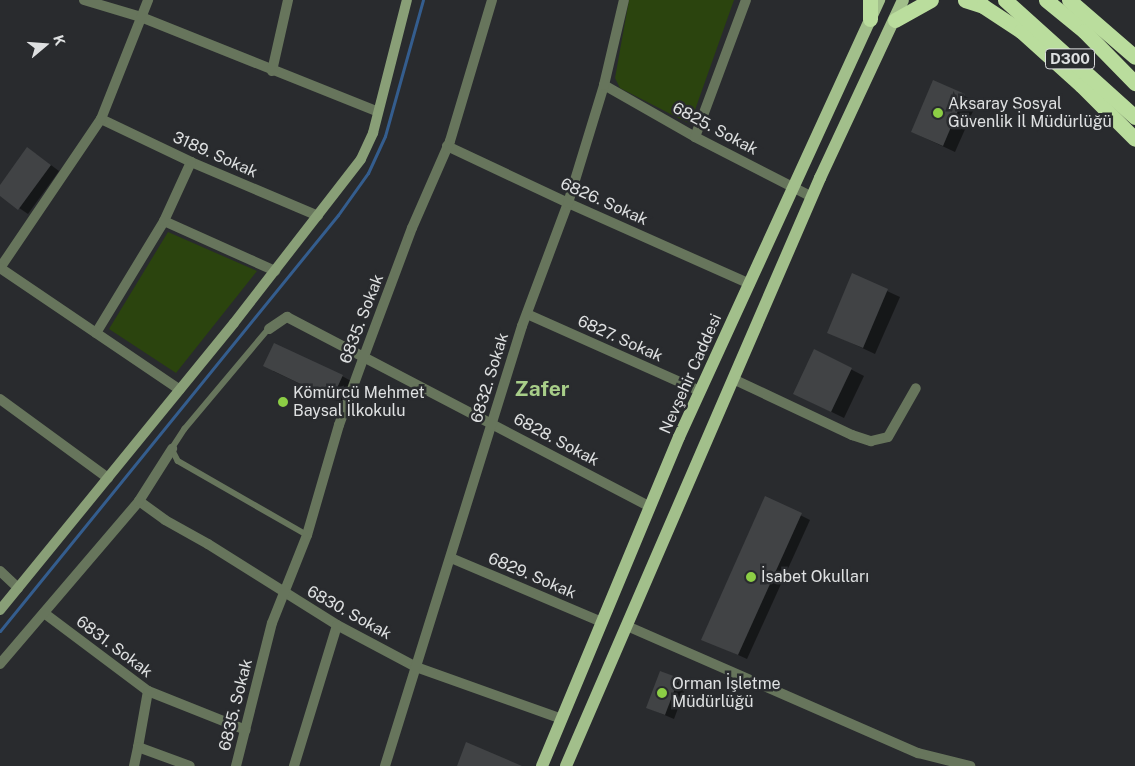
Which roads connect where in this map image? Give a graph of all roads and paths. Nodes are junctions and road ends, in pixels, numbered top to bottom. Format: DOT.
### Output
graph roads {
  1 [pos="84,0"];
  2 [pos="148,0"];
  3 [pos="288,0"];
  4 [pos="406,0"];
  5 [pos="492,0"];
  6 [pos="624,0"];
  7 [pos="746,0"];
  8 [pos="870,0"];
  9 [pos="879,0"];
  10 [pos="903,0"];
  11 [pos="931,0"];
  12 [pos="965,0"];
  13 [pos="1005,0"];
  14 [pos="1046,0"];
  15 [pos="1069,0"];
  16 [pos="141,17"];
  17 [pos="870,20"];
  18 [pos="895,20"];
  19 [pos="1135,57"];
  20 [pos="272,71"];
  21 [pos="1135,84"];
  22 [pos="604,85"];
  23 [pos="378,112"];
  24 [pos="1135,117"];
  25 [pos="101,119"];
  26 [pos="694,137"];
  27 [pos="1135,139"];
  28 [pos="447,146"];
  29 [pos="191,162"];
  30 [pos="794,186"];
  31 [pos="812,197"];
  32 [pos="568,203"];
  33 [pos="318,216"];
  34 [pos="164,221"];
  35 [pos="0,268"];
  36 [pos="274,271"];
  37 [pos="750,284"];
  38 [pos="527,314"];
  39 [pos="269,329"];
  40 [pos="96,333"];
  41 [pos="363,359"];
  42 [pos="734,380"];
  43 [pos="916,388"];
  44 [pos="180,390"];
  45 [pos="700,391"];
  46 [pos="0,399"];
  47 [pos="492,424"];
  48 [pos="172,449"];
  49 [pos="108,478"];
  50 [pos="139,501"];
  51 [pos="650,507"];
  52 [pos="307,535"];
  53 [pos="451,558"];
  54 [pos="0,571"];
  55 [pos="18,588"];
  56 [pos="283,592"];
  57 [pos="0,610"];
  58 [pos="44,612"];
  59 [pos="602,622"];
  60 [pos="337,626"];
  61 [pos="627,626"];
  62 [pos="0,664"];
  63 [pos="416,667"];
  64 [pos="148,691"];
  65 [pos="562,719"];
  66 [pos="246,730"];
  67 [pos="138,748"];
  68 [pos="134,766"];
  69 [pos="190,766"];
  70 [pos="236,766"];
  71 [pos="294,766"];
  72 [pos="385,766"];
  73 [pos="542,766"];
  74 [pos="566,766"];
  75 [pos="970,766"];
  1 -- 16 [label="street"];
  2 -- 16 [label="street"];
  3 -- 20 [label="street"];
  4 -- 23 [label="street"];
  5 -- 28 [label="street, 6835. Sokak"];
  6 -- 22 [label="street, 6832. Sokak"];
  7 -- 26 [label="street"];
  8 -- 17 [label="highway"];
  9 -- 17 [label="main road, Nevşehir Caddesi"];
  10 -- 18 [label="main road"];
  11 -- 18 [label="highway"];
  12 -- 27 [label="highway"];
  13 -- 24 [label="highway, D300"];
  14 -- 21 [label="highway, D300"];
  15 -- 19 [label="highway"];
  16 -- 20 [label="street"];
  16 -- 25 [label="street"];
  17 -- 30 [label="main road, Nevşehir Caddesi"];
  18 -- 31 [label="main road"];
  20 -- 23 [label="street"];
  22 -- 26 [label="street, 6825. Sokak"];
  22 -- 32 [label="street, 6832. Sokak"];
  23 -- 33 [label="street"];
  25 -- 29 [label="street, 3189. Sokak"];
  25 -- 35 [label="street"];
  26 -- 30 [label="street, 6825. Sokak"];
  28 -- 32 [label="street, 6826. Sokak"];
  28 -- 41 [label="street, 6835. Sokak"];
  29 -- 33 [label="street, 3189. Sokak"];
  29 -- 34 [label="street"];
  30 -- 31 [label="street, 6825. Sokak"];
  30 -- 37 [label="main road, Nevşehir Caddesi"];
  31 -- 42 [label="main road"];
  32 -- 37 [label="street, 6826. Sokak"];
  32 -- 38 [label="street, 6832. Sokak"];
  33 -- 36 [label="street"];
  34 -- 36 [label="street"];
  34 -- 40 [label="street"];
  35 -- 40 [label="street"];
  36 -- 44 [label="street"];
  37 -- 45 [label="main road, Nevşehir Caddesi"];
  38 -- 45 [label="street, 6827. Sokak"];
  38 -- 47 [label="street, 6832. Sokak"];
  39 -- 41 [label="street, 6828. Sokak"];
  39 -- 48 [label="lane"];
  40 -- 44 [label="street"];
  41 -- 47 [label="street, 6828. Sokak"];
  41 -- 52 [label="street, 6835. Sokak"];
  42 -- 43 [label="street"];
  42 -- 61 [label="main road"];
  44 -- 49 [label="street"];
  45 -- 51 [label="main road, Nevşehir Caddesi"];
  46 -- 49 [label="street"];
  47 -- 51 [label="street, 6828. Sokak"];
  47 -- 53 [label="street, 6832. Sokak"];
  48 -- 50 [label="street"];
  48 -- 52 [label="lane"];
  49 -- 55 [label="street"];
  50 -- 56 [label="street, 6830. Sokak"];
  50 -- 58 [label="street"];
  51 -- 59 [label="main road, Nevşehir Caddesi"];
  52 -- 56 [label="street, 6835. Sokak"];
  53 -- 59 [label="street, 6829. Sokak"];
  53 -- 63 [label="street, 6832. Sokak"];
  54 -- 55 [label="street"];
  55 -- 57 [label="street"];
  56 -- 60 [label="street, 6830. Sokak"];
  56 -- 66 [label="street, 6835. Sokak"];
  58 -- 62 [label="street"];
  58 -- 64 [label="street, 6831. Sokak"];
  59 -- 65 [label="main road, Nevşehir Caddesi"];
  60 -- 63 [label="street, 6830. Sokak"];
  60 -- 71 [label="street"];
  61 -- 74 [label="main road"];
  61 -- 75 [label="street"];
  63 -- 65 [label="street, 6830. Sokak"];
  63 -- 72 [label="street, 6832. Sokak"];
  64 -- 66 [label="street"];
  64 -- 67 [label="street, 6831. Sokak"];
  65 -- 73 [label="main road, Nevşehir Caddesi"];
  66 -- 70 [label="street, 6835. Sokak"];
  67 -- 68 [label="street, 6831. Sokak"];
  67 -- 69 [label="street"];
}
